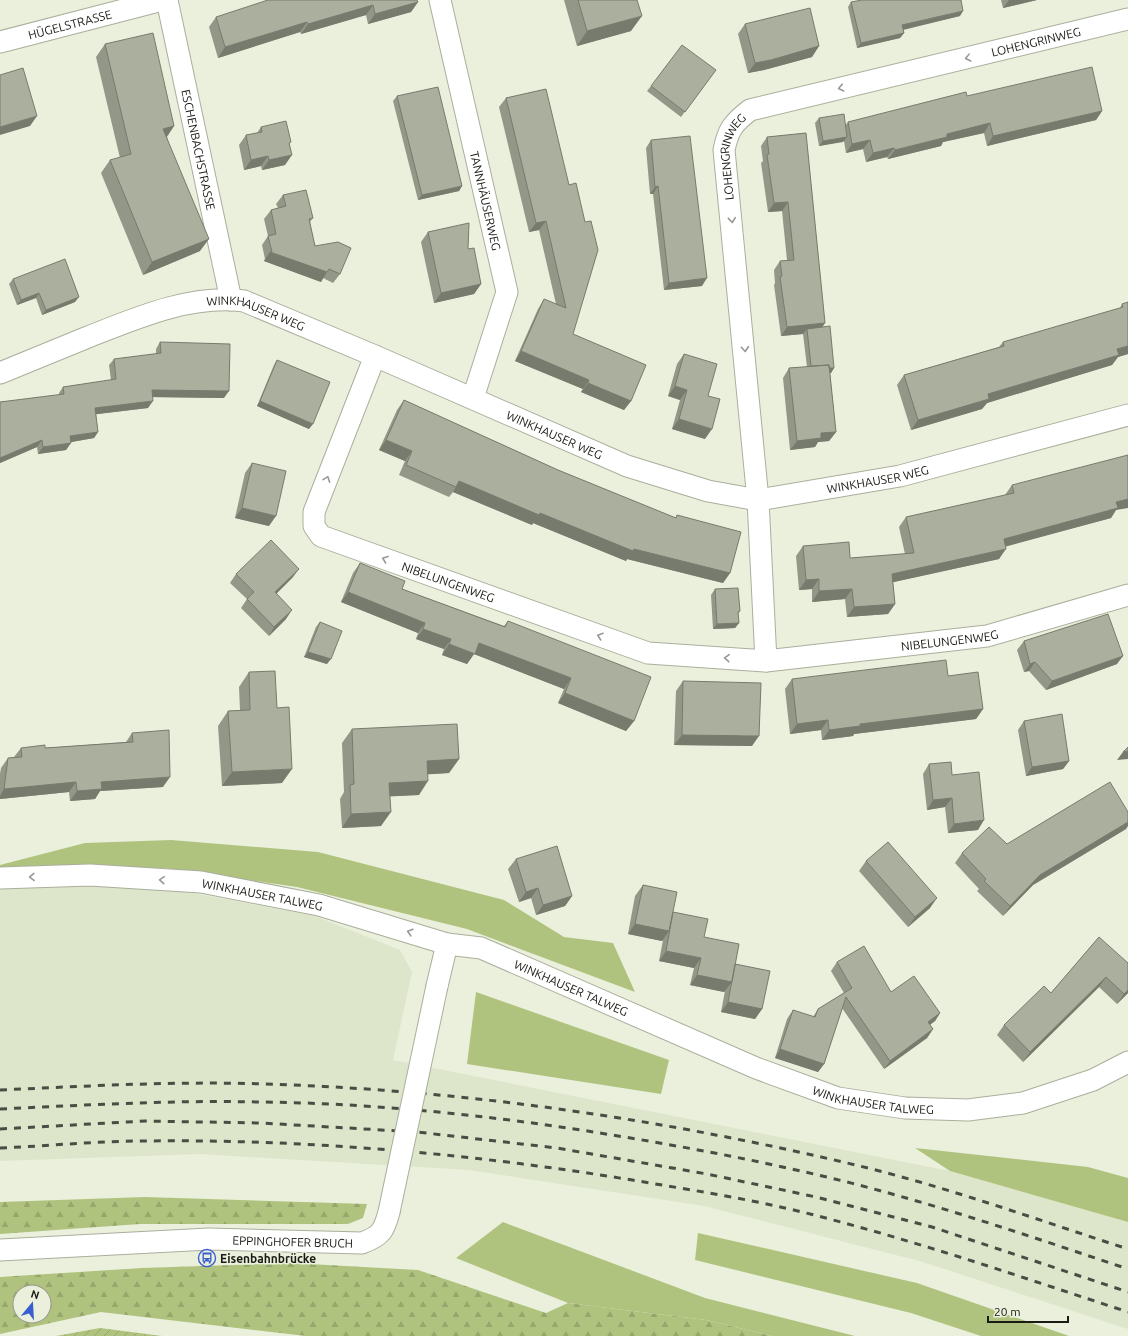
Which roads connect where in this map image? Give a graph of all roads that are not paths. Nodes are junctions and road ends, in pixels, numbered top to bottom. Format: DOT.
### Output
graph roads {
  1 [pos="162,0"];
  2 [pos="167,0"];
  3 [pos="440,0"];
  4 [pos="1128,19"];
  5 [pos="0,42"];
  6 [pos="231,300"];
  7 [pos="375,356"];
  8 [pos="0,372"];
  9 [pos="473,398"];
  10 [pos="1128,415"];
  11 [pos="758,500"];
  12 [pos="1128,595"];
  13 [pos="766,661"];
  14 [pos="0,878"];
  15 [pos="447,944"];
  16 [pos="1128,1062"];
  17 [pos="0,1250"];
  1 -- 5 [label="street, HÜGELSTRASSE"];
  2 -- 6 [label="street, ESCHENBACHSTRASSE"];
  3 -- 9 [label="street, TANNHÄUSERWEG"];
  4 -- 11 [label="street, LOHENGRINWEG, one-way"];
  6 -- 7 [label="street, WINKHAUSER WEG"];
  6 -- 8 [label="street, WINKHAUSER WEG"];
  7 -- 9 [label="street, WINKHAUSER WEG"];
  13 -- 7 [label="street, NIBELUNGENWEG, one-way"];
  9 -- 11 [label="street, WINKHAUSER WEG"];
  10 -- 11 [label="street, WINKHAUSER WEG"];
  11 -- 13 [label="street"];
  12 -- 13 [label="street, NIBELUNGENWEG"];
  15 -- 14 [label="street, WINKHAUSER TALWEG, one-way"];
  15 -- 16 [label="street, WINKHAUSER TALWEG"];
  15 -- 17 [label="street, EPPINGHOFER BRUCH, bridge"];
}
